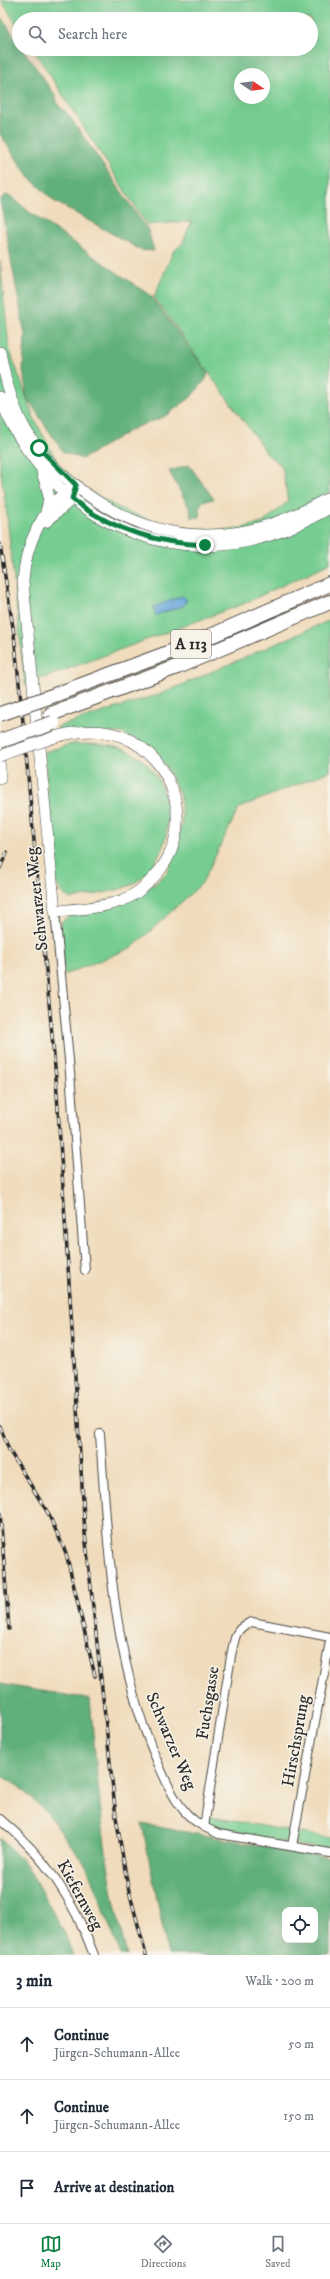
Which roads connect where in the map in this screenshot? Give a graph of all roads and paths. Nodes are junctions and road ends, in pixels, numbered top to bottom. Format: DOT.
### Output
graph roads {
  1 [pos="0,352"];
  2 [pos="0,397"];
  3 [pos="41,470"];
  4 [pos="76,485"];
  5 [pos="68,496"];
  6 [pos="330,497"];
  7 [pos="330,508"];
  8 [pos="44,515"];
  9 [pos="38,529"];
  10 [pos="330,584"];
  11 [pos="330,602"];
  12 [pos="49,697"];
  13 [pos="0,708"];
  14 [pos="0,714"];
  15 [pos="53,725"];
  16 [pos="0,731"];
  17 [pos="0,741"];
  18 [pos="0,756"];
  19 [pos="0,779"];
  20 [pos="55,911"];
  21 [pos="85,1270"];
  22 [pos="100,1434"];
  23 [pos="330,1637"];
  24 [pos="330,1641"];
  25 [pos="0,1819"];
  26 [pos="204,1827"];
  27 [pos="292,1846"];
  28 [pos="330,1853"];
  29 [pos="94,1955"];
  1 -- 4 [label="street"];
  2 -- 3 [label="street"];
  3 -- 5 [label="street"];
  3 -- 8 [label="street"];
  4 -- 5 [label="street, Schwarzer Weg"];
  4 -- 6 [label="street"];
  5 -- 7 [label="street"];
  5 -- 8 [label="street, Schwarzer Weg"];
  5 -- 9 [label="street, Schwarzer Weg"];
  8 -- 9 [label="street, Schwarzer Weg"];
  9 -- 20 [label="street, Schwarzer Weg"];
  10 -- 12 [label="highway, A 113"];
  11 -- 15 [label="highway, A 113"];
  12 -- 13 [label="highway, bridge"];
  12 -- 14 [label="highway, A 113, bridge"];
  15 -- 16 [label="highway, A 113"];
  15 -- 17 [label="highway, bridge"];
  15 -- 18 [label="street, bridge"];
  15 -- 20 [label="street"];
  18 -- 19 [label="street"];
  20 -- 21 [label="street, Schwarzer Weg"];
  22 -- 26 [label="street, Schwarzer Weg"];
  23 -- 26 [label="street, Fuchsgasse"];
  24 -- 27 [label="street, Hirschsprung"];
  25 -- 29 [label="street, Kiefernweg"];
  26 -- 27 [label="street, Schwarzer Weg"];
  27 -- 28 [label="street, Schwarzer Weg"];
}
